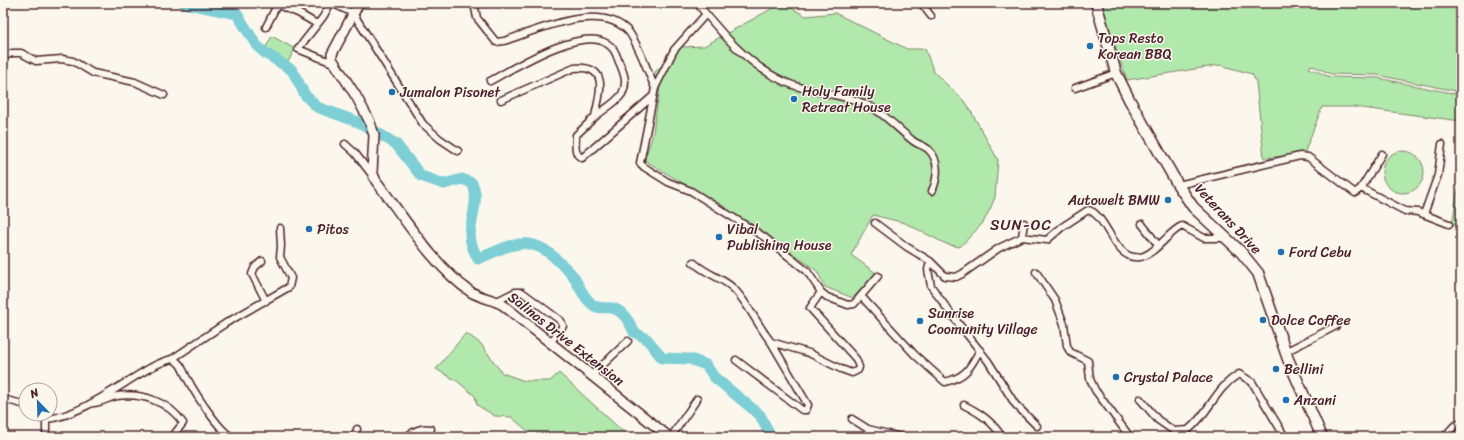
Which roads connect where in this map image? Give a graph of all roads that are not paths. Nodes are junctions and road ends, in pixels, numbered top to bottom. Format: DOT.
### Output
graph roads {
  1 [pos="331,3"];
  2 [pos="359,3"];
  3 [pos="474,3"];
  4 [pos="697,3"];
  5 [pos="921,3"];
  6 [pos="1096,3"];
  7 [pos="276,4"];
  8 [pos="353,13"];
  9 [pos="706,14"];
  10 [pos="931,16"];
  11 [pos="317,24"];
  12 [pos="266,27"];
  13 [pos="3,57"];
  14 [pos="333,63"];
  15 [pos="1116,73"];
  16 [pos="490,81"];
  17 [pos="655,88"];
  18 [pos="1075,88"];
  19 [pos="164,95"];
  20 [pos="653,96"];
  21 [pos="501,100"];
  22 [pos="595,116"];
  23 [pos="345,144"];
  24 [pos="1442,144"];
  25 [pos="458,151"];
  26 [pos="1382,154"];
  27 [pos="373,176"];
  28 [pos="1178,185"];
  29 [pos="1360,188"];
  30 [pos="932,191"];
  31 [pos="1424,214"];
  32 [pos="1024,222"];
  33 [pos="875,224"];
  34 [pos="1142,224"];
  35 [pos="1449,224"];
  36 [pos="280,228"];
  37 [pos="1022,236"];
  38 [pos="1226,238"];
  39 [pos="1158,245"];
  40 [pos="262,261"];
  41 [pos="930,261"];
  42 [pos="694,262"];
  43 [pos="1036,272"];
  44 [pos="878,276"];
  45 [pos="820,292"];
  46 [pos="861,296"];
  47 [pos="266,301"];
  48 [pos="496,301"];
  49 [pos="1336,326"];
  50 [pos="628,341"];
  51 [pos="770,342"];
  52 [pos="550,343"];
  53 [pos="980,350"];
  54 [pos="1285,352"];
  55 [pos="172,359"];
  56 [pos="736,360"];
  57 [pos="591,376"];
  58 [pos="1140,398"];
  59 [pos="3,399"];
  60 [pos="697,399"];
  61 [pos="18,403"];
  62 [pos="90,404"];
  63 [pos="964,405"];
  64 [pos="58,418"];
  65 [pos="852,419"];
  66 [pos="46,422"];
  67 [pos="1461,422"];
  68 [pos="1037,426"];
  69 [pos="357,429"];
  70 [pos="431,429"];
  71 [pos="46,437"];
  72 [pos="172,437"];
  73 [pos="234,437"];
  74 [pos="354,437"];
  75 [pos="406,437"];
  76 [pos="670,437"];
  77 [pos="901,437"];
  78 [pos="1002,437"];
  79 [pos="1130,437"];
  80 [pos="1285,437"];
  81 [pos="1322,437"];
  82 [pos="1444,437"];
  1 -- 8 [label="street"];
  1 -- 11 [label="street"];
  2 -- 8 [label="street"];
  3 -- 17 [label="street"];
  4 -- 9 [label="street"];
  5 -- 10 [label="street"];
  6 -- 15 [label="main road, Veterans Drive"];
  7 -- 11 [label="street"];
  7 -- 12 [label="street"];
  8 -- 14 [label="street"];
  8 -- 25 [label="street"];
  9 -- 17 [label="street"];
  9 -- 30 [label="street"];
  11 -- 14 [label="street"];
  13 -- 19 [label="street"];
  14 -- 27 [label="street"];
  15 -- 18 [label="street"];
  15 -- 28 [label="main road, Veterans Drive"];
  16 -- 22 [label="street"];
  17 -- 20 [label="street"];
  20 -- 22 [label="street"];
  20 -- 45 [label="street"];
  21 -- 22 [label="street"];
  23 -- 27 [label="street"];
  24 -- 31 [label="street"];
  26 -- 29 [label="street"];
  27 -- 48 [label="street, Salinas Drive Extension"];
  28 -- 29 [label="street"];
  28 -- 38 [label="main road, Veterans Drive"];
  29 -- 31 [label="street"];
  31 -- 35 [label="street"];
  32 -- 37 [label="street"];
  33 -- 41 [label="street"];
  34 -- 39 [label="street"];
  36 -- 47 [label="street"];
  37 -- 39 [label="street"];
  37 -- 41 [label="street"];
  38 -- 39 [label="street"];
  38 -- 54 [label="main road, Veterans Drive"];
  40 -- 47 [label="street"];
  41 -- 53 [label="street"];
  42 -- 51 [label="street"];
  43 -- 79 [label="street"];
  44 -- 46 [label="street"];
  45 -- 46 [label="street"];
  45 -- 51 [label="street"];
  46 -- 53 [label="street"];
  47 -- 55 [label="street"];
  48 -- 52 [label="street, Salinas Drive Extension"];
  48 -- 52 [label="street"];
  49 -- 54 [label="street"];
  50 -- 57 [label="street"];
  51 -- 56 [label="street"];
  52 -- 57 [label="street, Salinas Drive Extension"];
  53 -- 68 [label="street"];
  54 -- 81 [label="main road, Veterans Drive"];
  55 -- 62 [label="street"];
  55 -- 73 [label="street"];
  57 -- 76 [label="street, Salinas Drive Extension"];
  58 -- 80 [label="street"];
  59 -- 61 [label="street"];
  60 -- 76 [label="street"];
  62 -- 64 [label="street"];
  62 -- 72 [label="street"];
  63 -- 78 [label="street"];
  65 -- 77 [label="street"];
  66 -- 71 [label="street"];
  67 -- 82 [label="street"];
  69 -- 74 [label="street"];
  70 -- 75 [label="street"];
}
